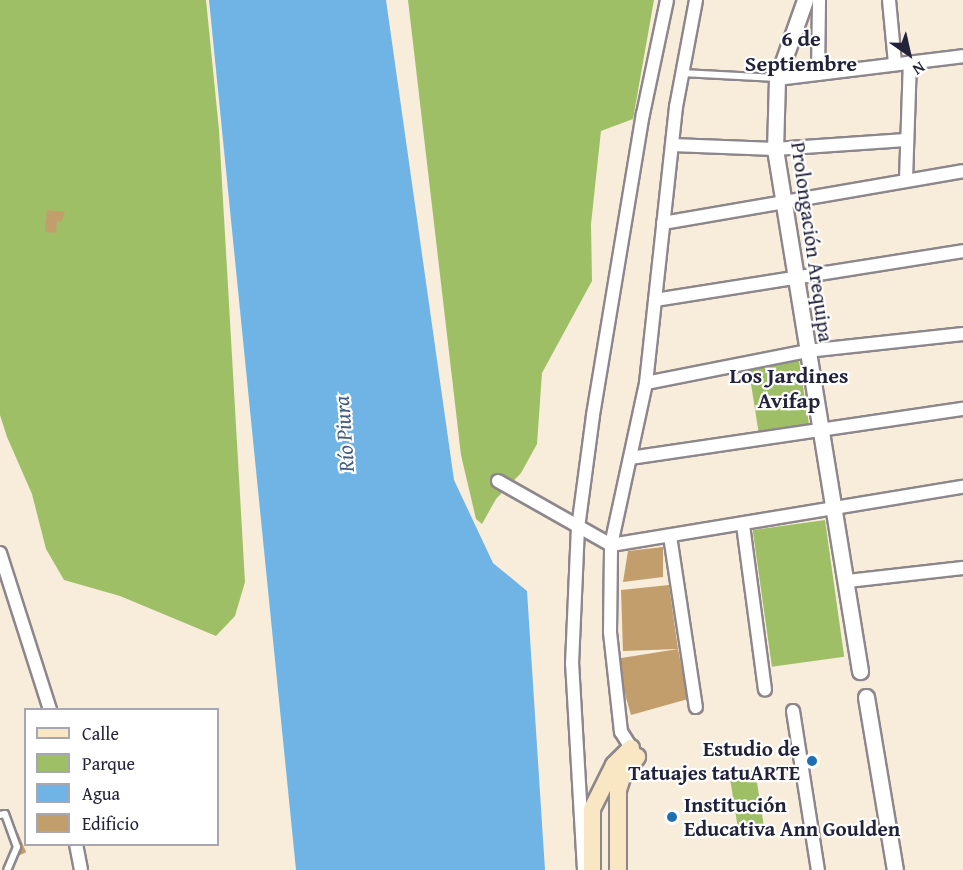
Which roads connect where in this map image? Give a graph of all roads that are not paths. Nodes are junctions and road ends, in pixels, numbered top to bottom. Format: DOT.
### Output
graph roads {
  1 [pos="667,0"];
  2 [pos="696,0"];
  3 [pos="805,0"];
  4 [pos="819,0"];
  5 [pos="889,0"];
  6 [pos="963,56"];
  7 [pos="910,62"];
  8 [pos="895,64"];
  9 [pos="682,73"];
  10 [pos="818,74"];
  11 [pos="777,78"];
  12 [pos="906,140"];
  13 [pos="672,145"];
  14 [pos="775,149"];
  15 [pos="963,171"];
  16 [pos="906,180"];
  17 [pos="783,201"];
  18 [pos="663,223"];
  19 [pos="963,251"];
  20 [pos="794,278"];
  21 [pos="655,300"];
  22 [pos="963,334"];
  23 [pos="807,351"];
  24 [pos="646,383"];
  25 [pos="963,409"];
  26 [pos="821,431"];
  27 [pos="630,458"];
  28 [pos="498,480"];
  29 [pos="963,487"];
  30 [pos="836,511"];
  31 [pos="743,525"];
  32 [pos="578,528"];
  33 [pos="670,536"];
  34 [pos="611,545"];
  35 [pos="0,553"];
  36 [pos="963,568"];
  37 [pos="846,581"];
  38 [pos="860,671"];
  39 [pos="765,690"];
  40 [pos="866,697"];
  41 [pos="696,707"];
  42 [pos="49,708"];
  43 [pos="793,711"];
  44 [pos="634,753"];
  45 [pos="0,814"];
  46 [pos="76,846"];
  47 [pos="7,870"];
  48 [pos="81,870"];
  49 [pos="584,870"];
  50 [pos="592,870"];
  51 [pos="618,870"];
  52 [pos="818,870"];
  53 [pos="895,870"];
  1 -- 32 [label="street"];
  2 -- 9 [label="street"];
  3 -- 11 [label="street, Prolongación Arequipa"];
  4 -- 10 [label="street"];
  5 -- 8 [label="street"];
  6 -- 7 [label="street"];
  7 -- 8 [label="street"];
  7 -- 12 [label="street"];
  8 -- 10 [label="street"];
  9 -- 11 [label="lane"];
  9 -- 13 [label="street"];
  10 -- 11 [label="street"];
  11 -- 14 [label="street, Prolongación Arequipa"];
  12 -- 14 [label="street"];
  12 -- 16 [label="street"];
  13 -- 14 [label="street"];
  13 -- 18 [label="street"];
  14 -- 17 [label="street, Prolongación Arequipa"];
  15 -- 16 [label="street"];
  16 -- 17 [label="street"];
  17 -- 18 [label="street"];
  17 -- 20 [label="street, Prolongación Arequipa"];
  18 -- 21 [label="street"];
  19 -- 20 [label="street"];
  20 -- 21 [label="street"];
  20 -- 23 [label="street, Prolongación Arequipa"];
  21 -- 24 [label="street"];
  22 -- 23 [label="street"];
  23 -- 24 [label="street"];
  23 -- 26 [label="street, Prolongación Arequipa"];
  24 -- 27 [label="street"];
  25 -- 26 [label="street"];
  26 -- 27 [label="street"];
  26 -- 30 [label="street, Prolongación Arequipa"];
  27 -- 34 [label="street"];
  28 -- 32 [label="street"];
  29 -- 30 [label="street"];
  30 -- 31 [label="street"];
  30 -- 37 [label="street, Prolongación Arequipa"];
  31 -- 33 [label="street"];
  31 -- 39 [label="street"];
  32 -- 34 [label="street"];
  32 -- 49 [label="street"];
  33 -- 34 [label="street"];
  33 -- 41 [label="street"];
  34 -- 44 [label="street"];
  35 -- 42 [label="street"];
  36 -- 37 [label="street"];
  37 -- 38 [label="street, Prolongación Arequipa"];
  40 -- 53 [label="street"];
  43 -- 52 [label="street"];
  44 -- 50 [label="main road"];
  44 -- 51 [label="main road"];
  45 -- 47 [label="lane"];
  46 -- 48 [label="street"];
}
